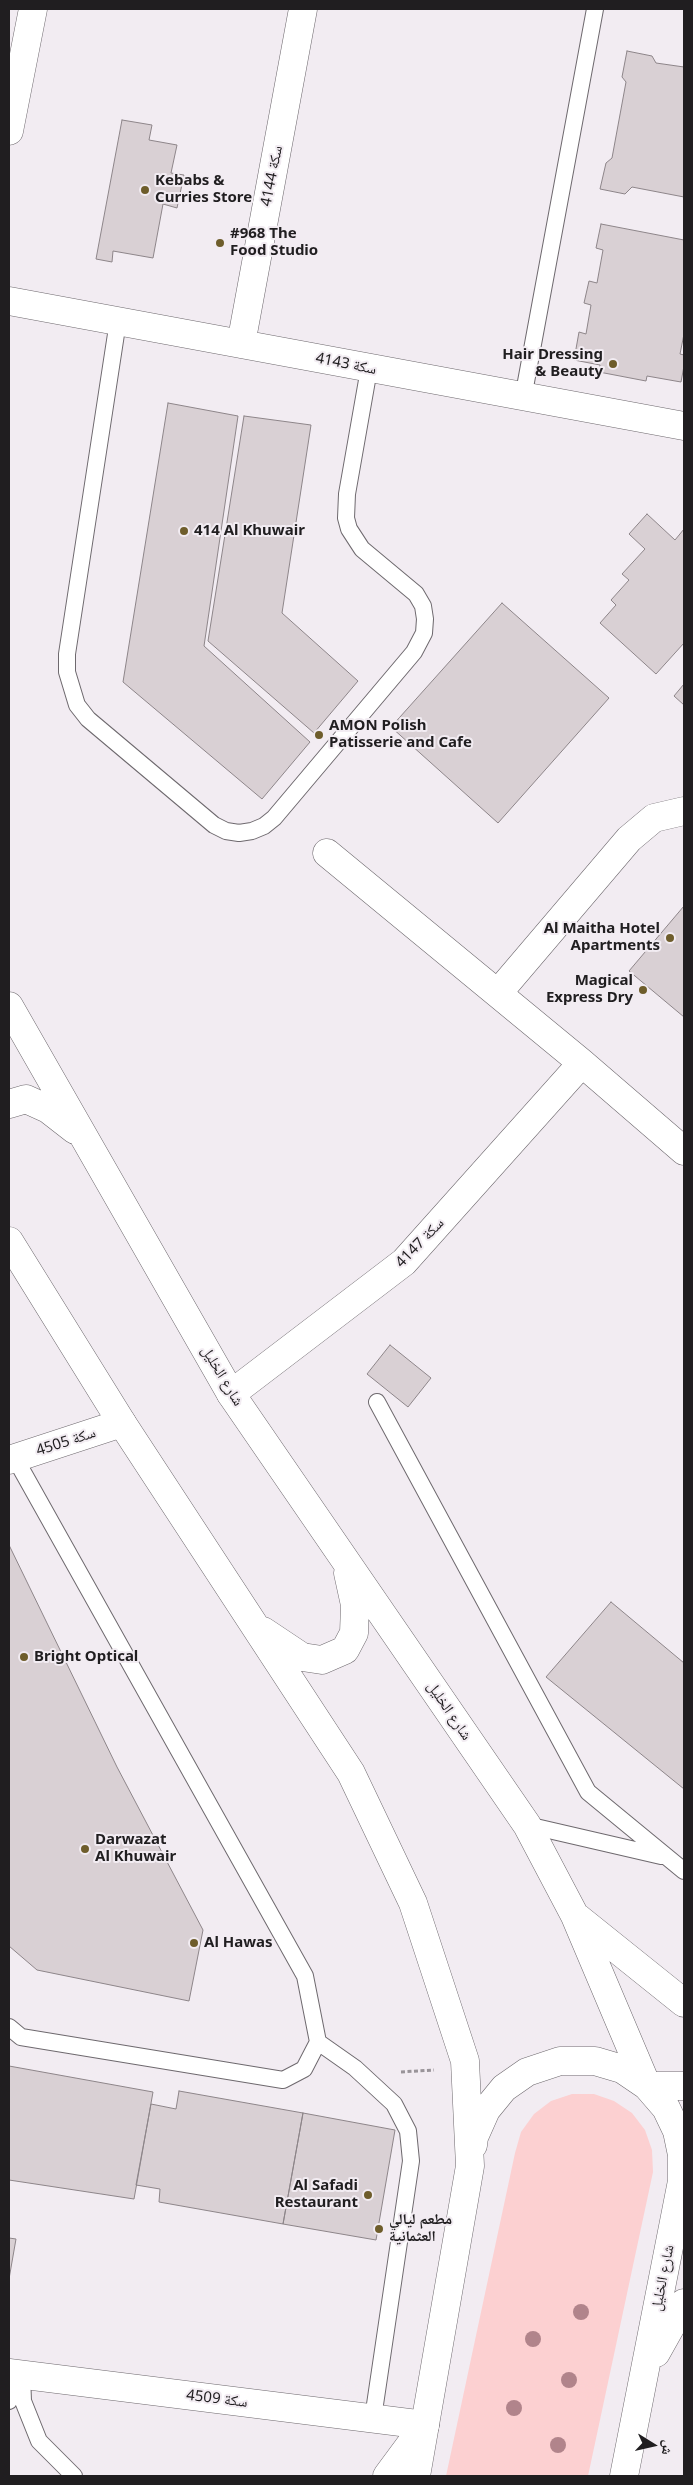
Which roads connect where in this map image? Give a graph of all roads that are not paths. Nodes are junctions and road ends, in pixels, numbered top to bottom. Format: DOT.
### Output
graph roads {
  1 [pos="33,9"];
  2 [pos="303,9"];
  3 [pos="595,9"];
  4 [pos="12,97"];
  5 [pos="9,131"];
  6 [pos="9,301"];
  7 [pos="118,322"];
  8 [pos="240,344"];
  9 [pos="369,369"];
  10 [pos="523,398"];
  11 [pos="684,426"];
  12 [pos="684,811"];
  13 [pos="327,853"];
  14 [pos="498,993"];
  15 [pos="9,1006"];
  16 [pos="582,1063"];
  17 [pos="9,1104"];
  18 [pos="84,1137"];
  19 [pos="684,1152"];
  20 [pos="9,1241"];
  21 [pos="231,1394"];
  22 [pos="377,1402"];
  23 [pos="122,1423"];
  24 [pos="12,1459"];
  25 [pos="345,1559"];
  26 [pos="252,1622"];
  27 [pos="527,1824"];
  28 [pos="664,1856"];
  29 [pos="684,1871"];
  30 [pos="575,1916"];
  31 [pos="684,2003"];
  32 [pos="9,2027"];
  33 [pos="318,2042"];
  34 [pos="647,2086"];
  35 [pos="684,2086"];
  36 [pos="470,2166"];
  37 [pos="684,2303"];
  38 [pos="15,2374"];
  39 [pos="644,2374"];
  40 [pos="9,2401"];
  41 [pos="373,2418"];
  42 [pos="425,2425"];
  43 [pos="74,2476"];
  44 [pos="387,2476"];
  45 [pos="416,2476"];
  46 [pos="624,2476"];
  1 -- 4 [label="street"];
  2 -- 8 [label="street, سكة 4144"];
  3 -- 10 [label="lane"];
  4 -- 5 [label="street"];
  6 -- 7 [label="street, سكة 4143"];
  7 -- 8 [label="street, سكة 4143"];
  7 -- 9 [label="lane"];
  8 -- 9 [label="street, سكة 4143"];
  9 -- 10 [label="street, سكة 4143"];
  10 -- 11 [label="street, سكة 4143"];
  12 -- 14 [label="street"];
  13 -- 14 [label="street"];
  14 -- 16 [label="street"];
  15 -- 18 [label="street, شارع الخليل"];
  16 -- 19 [label="street"];
  16 -- 21 [label="street, سكة 4147"];
  17 -- 18 [label="street"];
  18 -- 21 [label="street, شارع الخليل"];
  20 -- 23 [label="street"];
  21 -- 25 [label="street, شارع الخليل"];
  22 -- 28 [label="lane"];
  23 -- 24 [label="street, سكة 4505"];
  23 -- 26 [label="street"];
  24 -- 33 [label="lane"];
  25 -- 26 [label="street"];
  25 -- 27 [label="street, شارع الخليل"];
  26 -- 36 [label="street"];
  27 -- 28 [label="lane"];
  27 -- 30 [label="street, شارع الخليل"];
  28 -- 29 [label="lane"];
  30 -- 31 [label="street"];
  30 -- 34 [label="street, شارع الخليل"];
  32 -- 33 [label="lane"];
  33 -- 41 [label="lane"];
  34 -- 35 [label="street"];
  34 -- 36 [label="street"];
  34 -- 39 [label="street, شارع الخليل"];
  36 -- 42 [label="street"];
  37 -- 39 [label="street"];
  38 -- 40 [label="lane"];
  38 -- 41 [label="street, سكة 4509"];
  38 -- 43 [label="lane"];
  39 -- 46 [label="street, شارع الخليل"];
  41 -- 42 [label="street, سكة 4509"];
  42 -- 44 [label="street"];
  42 -- 45 [label="street"];
}
